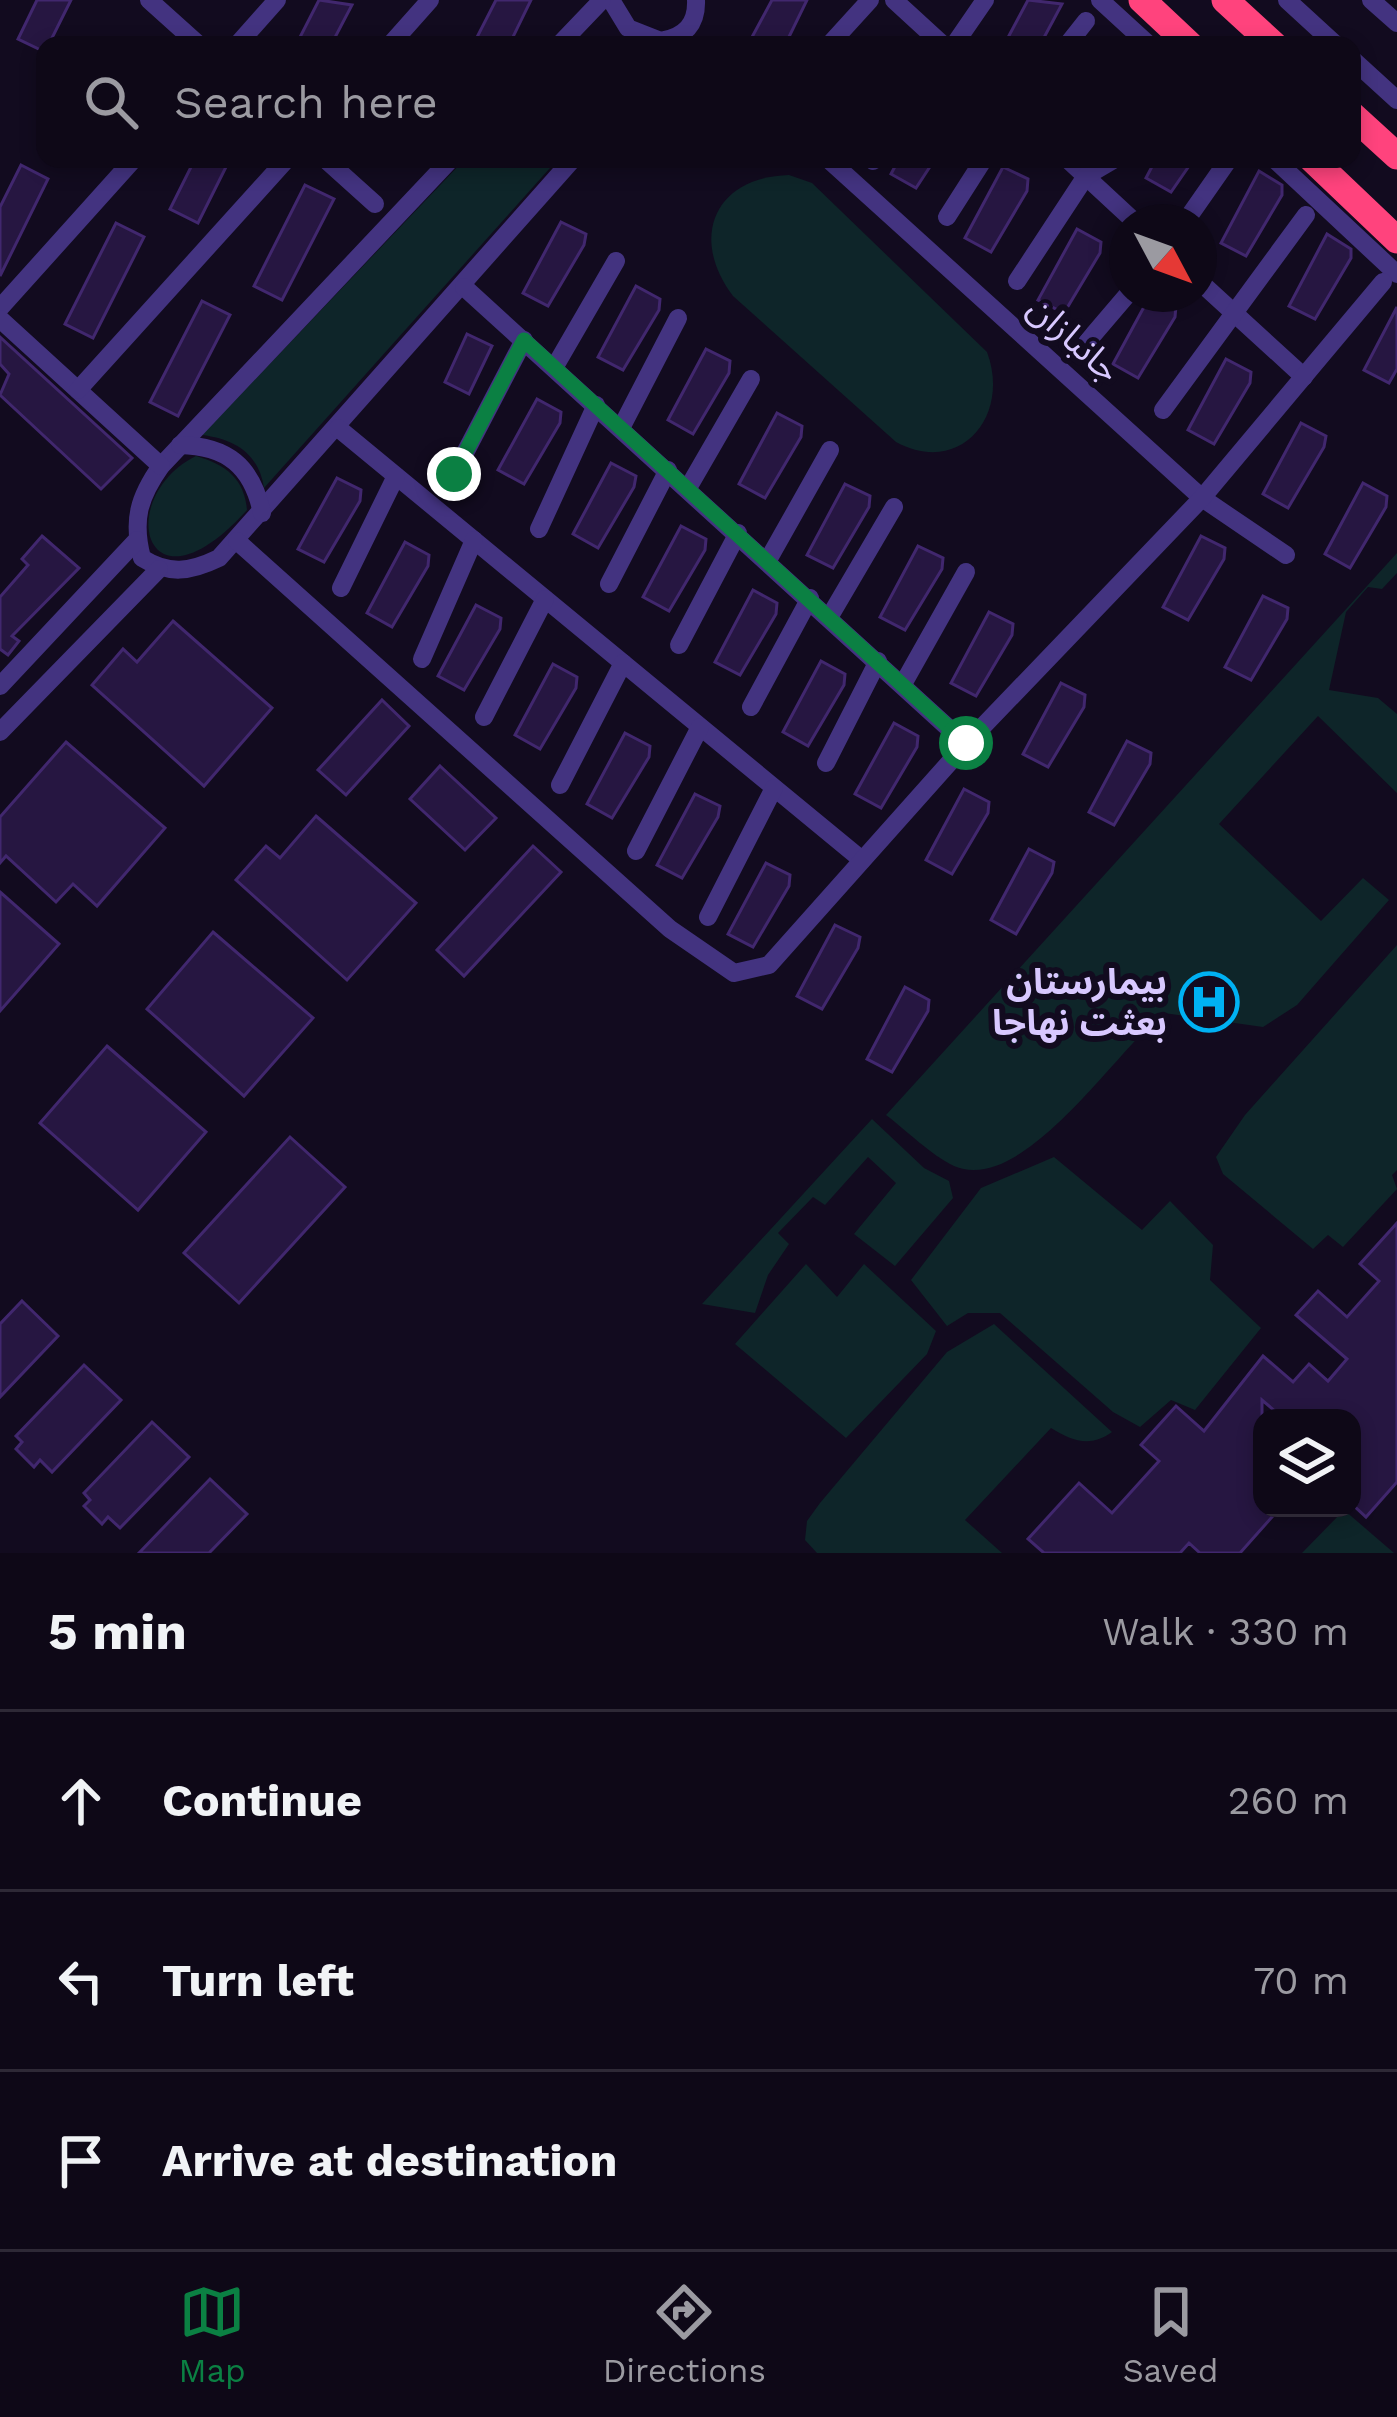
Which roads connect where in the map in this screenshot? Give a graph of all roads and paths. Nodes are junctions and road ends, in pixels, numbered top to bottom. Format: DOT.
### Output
graph roads {
  1 [pos="149,0"];
  2 [pos="278,0"];
  3 [pos="430,0"];
  4 [pos="602,0"];
  5 [pos="611,0"];
  6 [pos="696,0"];
  7 [pos="870,0"];
  8 [pos="894,0"];
  9 [pos="985,0"];
  10 [pos="1100,0"];
  11 [pos="1142,0"];
  12 [pos="1225,0"];
  13 [pos="1287,0"];
  14 [pos="1371,0"];
  15 [pos="1086,21"];
  16 [pos="1397,23"];
  17 [pos="189,36"];
  18 [pos="245,36"];
  19 [pos="398,36"];
  20 [pos="568,36"];
  21 [pos="641,36"];
  22 [pos="686,36"];
  23 [pos="837,36"];
  24 [pos="933,36"];
  25 [pos="960,36"];
  26 [pos="1074,36"];
  27 [pos="1139,36"];
  28 [pos="1180,36"];
  29 [pos="1264,36"];
  30 [pos="1326,36"];
  31 [pos="1361,67"];
  32 [pos="1397,100"];
  33 [pos="1361,123"];
  34 [pos="1397,156"];
  35 [pos="126,168"];
  36 [pos="278,168"];
  37 [pos="335,168"];
  38 [pos="442,168"];
  39 [pos="565,168"];
  40 [pos="838,168"];
  41 [pos="978,168"];
  42 [pos="1077,168"];
  43 [pos="1100,168"];
  44 [pos="1223,168"];
  45 [pos="1283,168"];
  46 [pos="1321,168"];
  47 [pos="1086,176"];
  48 [pos="375,204"];
  49 [pos="1116,204"];
  50 [pos="1198,204"];
  51 [pos="1306,215"];
  52 [pos="947,217"];
  53 [pos="1397,240"];
  54 [pos="616,261"];
  55 [pos="1390,278"];
  56 [pos="1017,280"];
  57 [pos="464,287"];
  58 [pos="1217,297"];
  59 [pos="0,308"];
  60 [pos="1113,312"];
  61 [pos="1234,313"];
  62 [pos="678,318"];
  63 [pos="0,319"];
  64 [pos="524,340"];
  65 [pos="1088,342"];
  66 [pos="554,368"];
  67 [pos="1304,377"];
  68 [pos="752,380"];
  69 [pos="78,390"];
  70 [pos="596,405"];
  71 [pos="1162,410"];
  72 [pos="338,428"];
  73 [pos="621,428"];
  74 [pos="180,445"];
  75 [pos="830,450"];
  76 [pos="161,466"];
  77 [pos="668,470"];
  78 [pos="454,474"];
  79 [pos="396,476"];
  80 [pos="688,488"];
  81 [pos="1202,498"];
  82 [pos="894,507"];
  83 [pos="262,513"];
  84 [pos="539,529"];
  85 [pos="738,533"];
  86 [pos="137,540"];
  87 [pos="474,540"];
  88 [pos="237,541"];
  89 [pos="1286,556"];
  90 [pos="768,560"];
  91 [pos="159,569"];
  92 [pos="967,572"];
  93 [pos="609,584"];
  94 [pos="341,588"];
  95 [pos="811,598"];
  96 [pos="545,599"];
  97 [pos="830,616"];
  98 [pos="680,645"];
  99 [pos="422,658"];
  100 [pos="878,661"];
  101 [pos="622,663"];
  102 [pos="903,684"];
  103 [pos="0,686"];
  104 [pos="751,707"];
  105 [pos="484,717"];
  106 [pos="700,727"];
  107 [pos="0,731"];
  108 [pos="966,743"];
  109 [pos="826,763"];
  110 [pos="560,785"];
  111 [pos="774,788"];
  112 [pos="636,851"];
  113 [pos="862,860"];
  114 [pos="708,916"];
  1 -- 17 [label="street"];
  2 -- 18 [label="street"];
  3 -- 19 [label="street"];
  4 -- 20 [label="street"];
  5 -- 21 [label="street"];
  6 -- 22 [label="street"];
  7 -- 23 [label="street"];
  8 -- 24 [label="street"];
  9 -- 25 [label="street"];
  10 -- 27 [label="street"];
  11 -- 28 [label="highway"];
  12 -- 29 [label="highway"];
  13 -- 30 [label="street"];
  14 -- 16 [label="street"];
  15 -- 26 [label="street"];
  31 -- 32 [label="street"];
  33 -- 34 [label="highway"];
  35 -- 59 [label="street"];
  36 -- 69 [label="street"];
  37 -- 48 [label="street"];
  38 -- 74 [label="street"];
  39 -- 57 [label="street"];
  40 -- 81 [label="street, جانبازان"];
  41 -- 52 [label="street"];
  42 -- 47 [label="street"];
  43 -- 47 [label="street"];
  44 -- 50 [label="street"];
  45 -- 55 [label="street"];
  46 -- 53 [label="highway"];
  47 -- 49 [label="street"];
  47 -- 56 [label="street"];
  51 -- 61 [label="street"];
  54 -- 66 [label="street"];
  55 -- 67 [label="street"];
  57 -- 64 [label="street"];
  57 -- 72 [label="street"];
  58 -- 61 [label="street"];
  60 -- 65 [label="street"];
  61 -- 67 [label="street"];
  61 -- 71 [label="street"];
  62 -- 73 [label="street"];
  63 -- 69 [label="street"];
  64 -- 66 [label="street"];
  64 -- 78 [label="street"];
  66 -- 70 [label="street"];
  67 -- 81 [label="street"];
  68 -- 80 [label="street"];
  69 -- 76 [label="street"];
  70 -- 73 [label="street"];
  70 -- 84 [label="street"];
  72 -- 79 [label="street"];
  72 -- 83 [label="street"];
  73 -- 77 [label="street"];
  74 -- 76 [label="street"];
  74 -- 83 [label="street"];
  75 -- 90 [label="street"];
  76 -- 86 [label="street"];
  77 -- 80 [label="street"];
  77 -- 93 [label="street"];
  79 -- 87 [label="street"];
  79 -- 94 [label="street"];
  80 -- 85 [label="street"];
  81 -- 89 [label="street, جانبازان"];
  81 -- 108 [label="street"];
  82 -- 97 [label="street"];
  83 -- 88 [label="street"];
  85 -- 90 [label="street"];
  85 -- 98 [label="street"];
  86 -- 91 [label="street"];
  86 -- 103 [label="street"];
  87 -- 96 [label="street"];
  87 -- 99 [label="street"];
  88 -- 91 [label="street"];
  88 -- 113 [label="street"];
  90 -- 95 [label="street"];
  91 -- 107 [label="street"];
  92 -- 102 [label="street"];
  95 -- 97 [label="street"];
  95 -- 104 [label="street"];
  96 -- 101 [label="street"];
  96 -- 105 [label="street"];
  97 -- 100 [label="street"];
  100 -- 102 [label="street"];
  100 -- 109 [label="street"];
  101 -- 106 [label="street"];
  101 -- 110 [label="street"];
  102 -- 108 [label="street"];
  106 -- 111 [label="street"];
  106 -- 112 [label="street"];
  108 -- 113 [label="street"];
  111 -- 113 [label="street"];
  111 -- 114 [label="street"];
}
